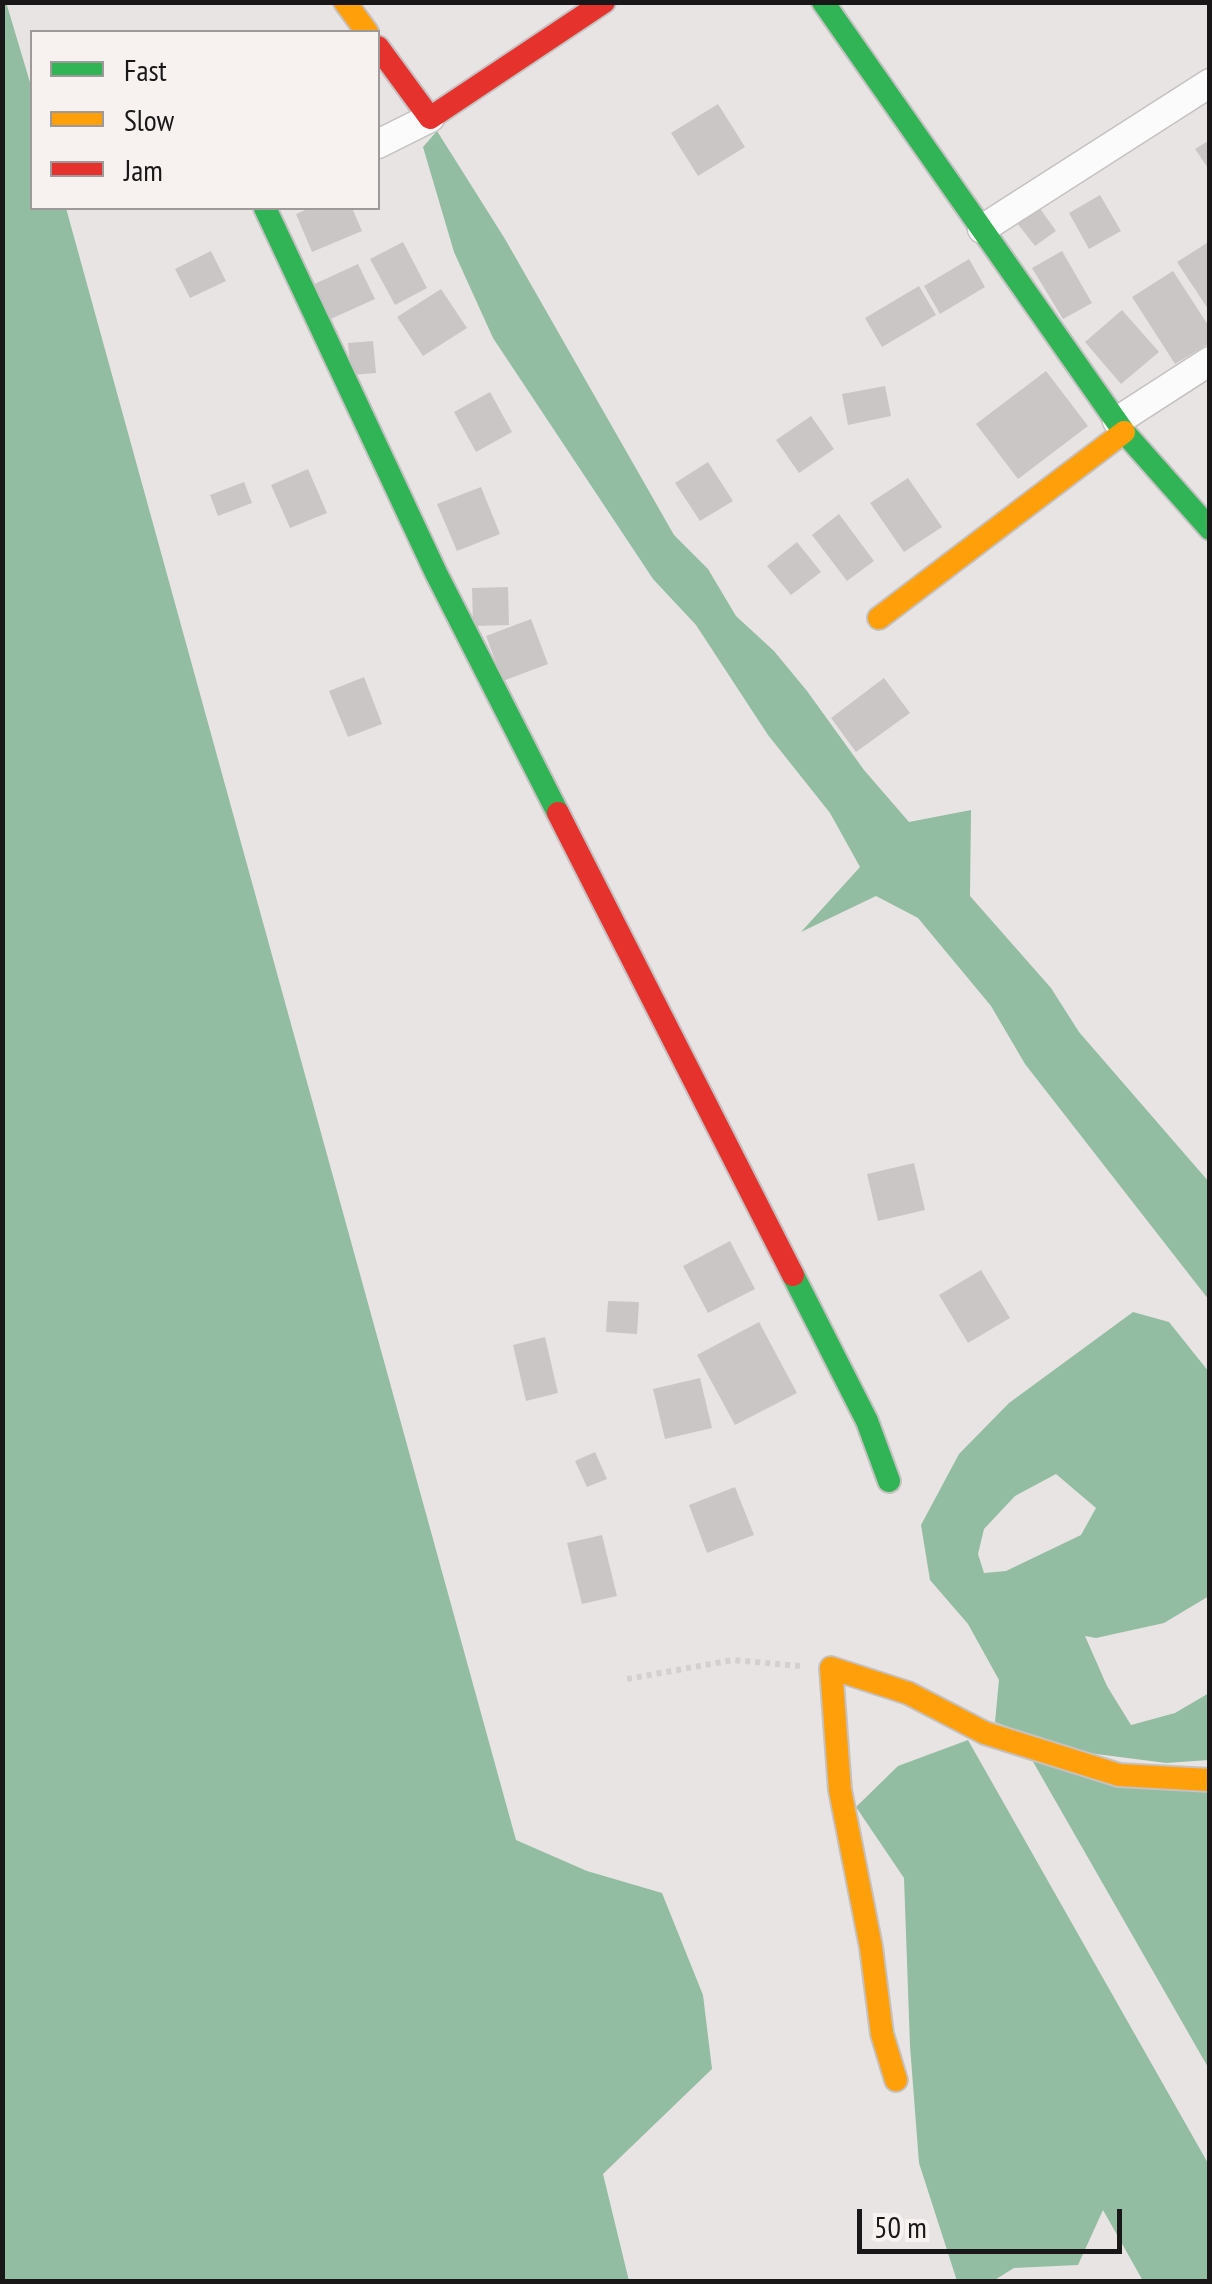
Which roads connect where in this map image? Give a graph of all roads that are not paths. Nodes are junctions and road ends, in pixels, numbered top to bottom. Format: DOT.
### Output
graph roads {
  1 [pos="345,2"];
  2 [pos="604,2"];
  3 [pos="823,2"];
  4 [pos="366,30"];
  5 [pos="380,50"];
  6 [pos="1210,83"];
  7 [pos="430,118"];
  8 [pos="380,143"];
  9 [pos="266,210"];
  10 [pos="982,229"];
  11 [pos="1210,360"];
  12 [pos="1120,426"];
  13 [pos="1210,529"];
  14 [pos="879,618"];
  15 [pos="889,1481"];
  16 [pos="1210,1780"];
  17 [pos="896,2080"];
  1 -- 4 [label="street"];
  2 -- 7 [label="street"];
  3 -- 10 [label="street"];
  5 -- 7 [label="street"];
  6 -- 10 [label="street"];
  7 -- 8 [label="street"];
  9 -- 15 [label="street"];
  10 -- 12 [label="street"];
  11 -- 12 [label="street"];
  12 -- 13 [label="street"];
  12 -- 14 [label="street"];
  16 -- 17 [label="street"];
}
